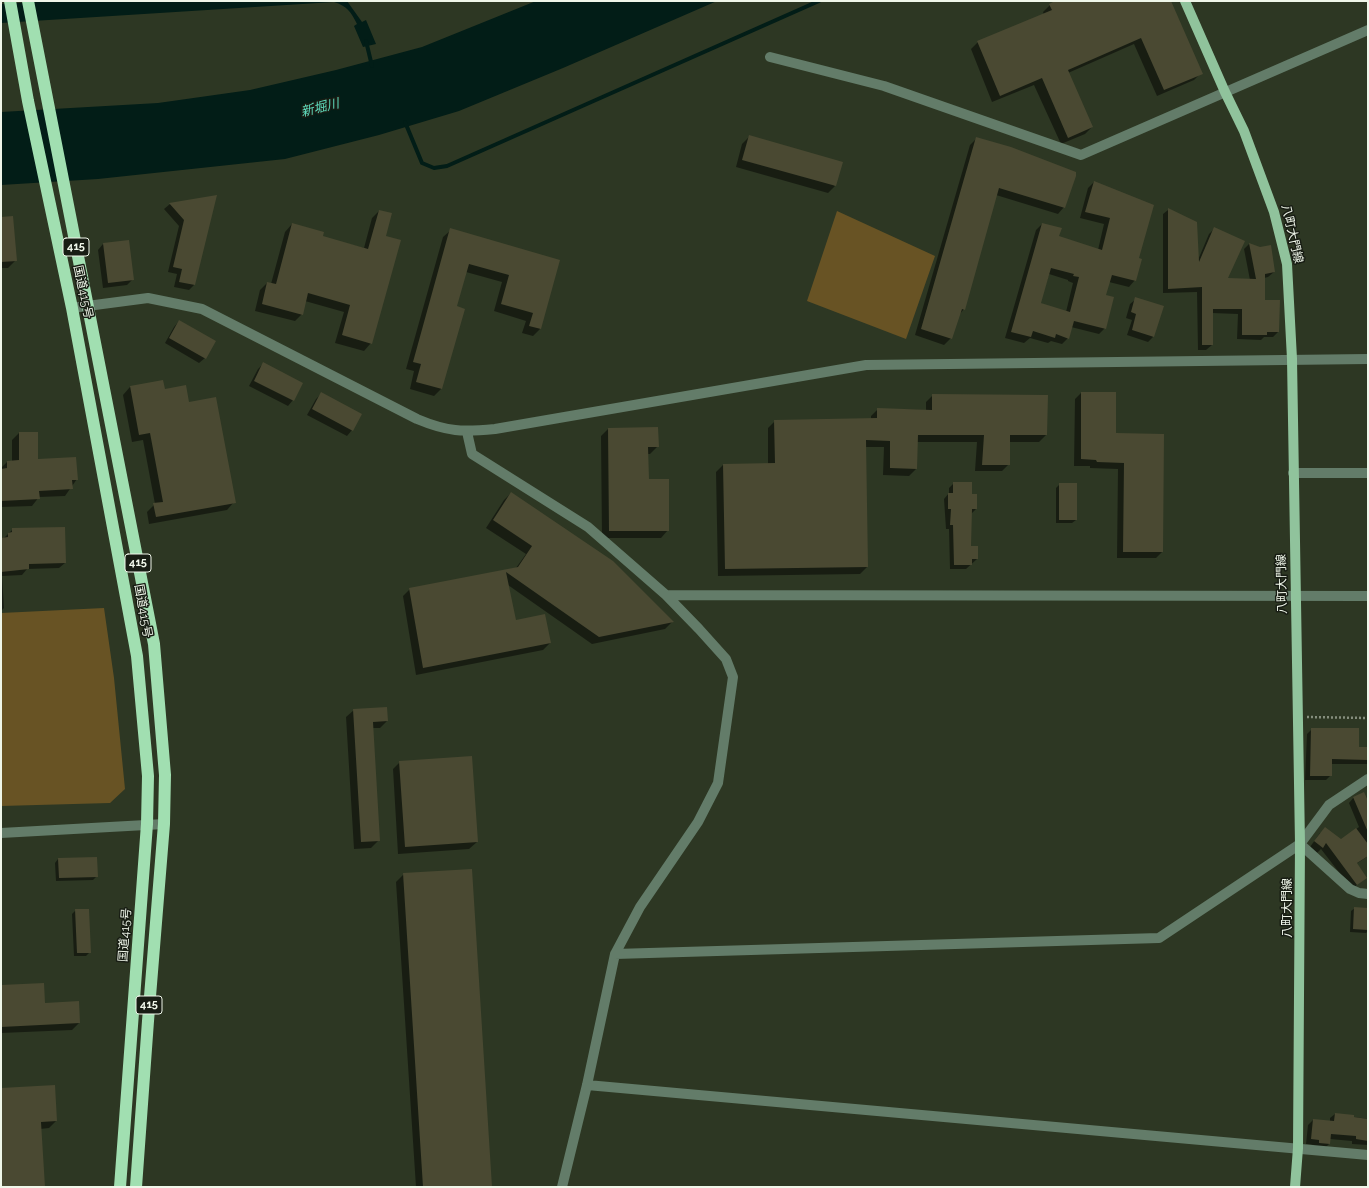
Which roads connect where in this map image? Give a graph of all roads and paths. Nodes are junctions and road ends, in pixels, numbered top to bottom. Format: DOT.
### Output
graph roads {
  1 [pos="10,1"];
  2 [pos="28,1"];
  3 [pos="1185,1"];
  4 [pos="1368,30"];
  5 [pos="770,57"];
  6 [pos="1225,92"];
  7 [pos="87,306"];
  8 [pos="72,308"];
  9 [pos="1292,359"];
  10 [pos="1368,359"];
  11 [pos="467,432"];
  12 [pos="1293,473"];
  13 [pos="1368,473"];
  14 [pos="666,595"];
  15 [pos="1295,596"];
  16 [pos="1368,596"];
  17 [pos="1297,717"];
  18 [pos="1368,718"];
  19 [pos="1368,779"];
  20 [pos="147,824"];
  21 [pos="164,824"];
  22 [pos="1,833"];
  23 [pos="1300,844"];
  24 [pos="1368,894"];
  25 [pos="615,954"];
  26 [pos="587,1084"];
  27 [pos="1298,1148"];
  28 [pos="1368,1155"];
  29 [pos="120,1187"];
  30 [pos="136,1187"];
  31 [pos="562,1187"];
  32 [pos="1295,1187"];
  1 -- 8 [label="highway, 国道415号 / 415"];
  2 -- 7 [label="highway, 国道415号 / 415"];
  3 -- 6 [label="main road, 八町大門線"];
  4 -- 6 [label="street"];
  5 -- 6 [label="street"];
  6 -- 9 [label="main road, 八町大門線"];
  7 -- 8 [label="street"];
  7 -- 11 [label="street"];
  7 -- 21 [label="highway, 国道415号 / 415"];
  8 -- 20 [label="highway, 国道415号 / 415"];
  9 -- 10 [label="street"];
  9 -- 11 [label="street"];
  9 -- 12 [label="main road, 八町大門線"];
  11 -- 14 [label="street"];
  12 -- 13 [label="street"];
  12 -- 15 [label="main road, 八町大門線"];
  14 -- 15 [label="street"];
  14 -- 25 [label="street"];
  15 -- 16 [label="street"];
  15 -- 17 [label="main road, 八町大門線"];
  17 -- 18 [label="path"];
  17 -- 23 [label="main road, 八町大門線"];
  19 -- 23 [label="street"];
  20 -- 21 [label="street"];
  20 -- 22 [label="street"];
  20 -- 29 [label="highway, 国道415号 / 415"];
  21 -- 30 [label="highway, 国道415号 / 415"];
  23 -- 24 [label="street"];
  23 -- 25 [label="street"];
  23 -- 27 [label="main road, 八町大門線"];
  25 -- 26 [label="street"];
  26 -- 27 [label="street"];
  26 -- 31 [label="street"];
  27 -- 28 [label="street"];
  27 -- 32 [label="main road, 八町大門線"];
}
